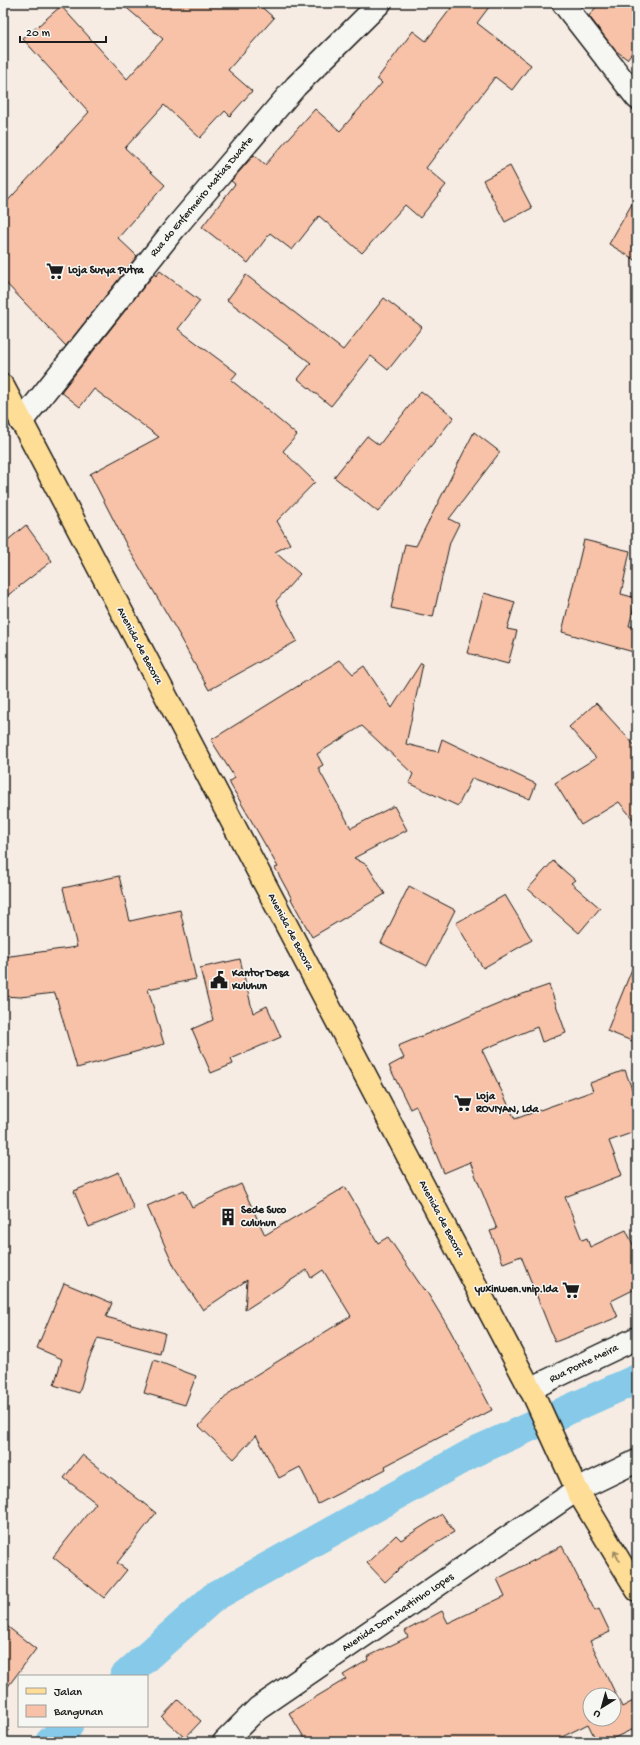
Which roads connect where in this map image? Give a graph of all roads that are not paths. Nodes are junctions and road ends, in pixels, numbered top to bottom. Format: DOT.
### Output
graph roads {
  1 [pos="380,3"];
  2 [pos="563,3"];
  3 [pos="637,98"];
  4 [pos="3,386"];
  5 [pos="21,422"];
  6 [pos="637,1338"];
  7 [pos="533,1394"];
  8 [pos="637,1462"];
  9 [pos="575,1485"];
  10 [pos="637,1590"];
  11 [pos="224,1742"];
  1 -- 5 [label="street, Rua do Enfermeiro Matias Duarte"];
  2 -- 3 [label="street"];
  4 -- 5 [label="main road, Avenida de Becora"];
  5 -- 7 [label="main road, Avenida de Becora"];
  6 -- 7 [label="street, Rua Ponte Meira"];
  7 -- 9 [label="main road, Avenida de Becora"];
  8 -- 9 [label="street, Avenida Dom Martinho Lopes"];
  10 -- 9 [label="main road, Avenida de Becora, one-way"];
  9 -- 11 [label="street, Avenida Dom Martinho Lopes"];
}
